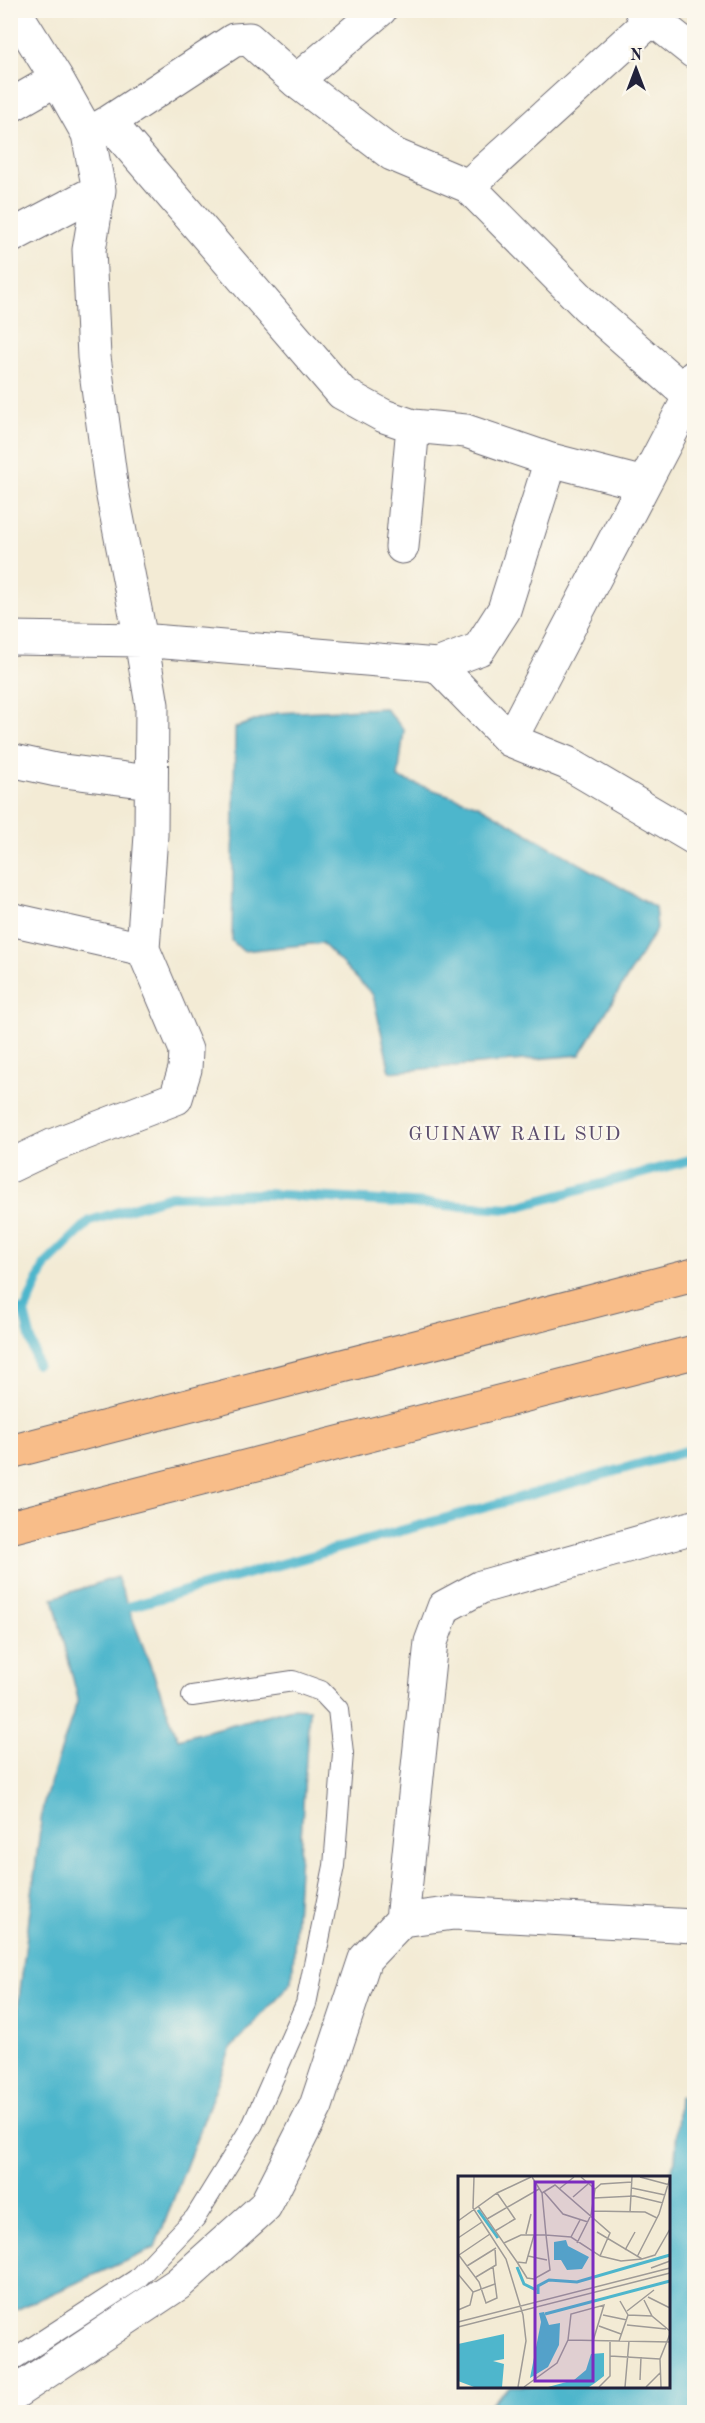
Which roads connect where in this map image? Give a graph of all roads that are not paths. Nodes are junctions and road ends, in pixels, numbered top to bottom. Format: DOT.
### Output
graph roads {
  1 [pos="14,10"];
  2 [pos="380,10"];
  3 [pos="646,15"];
  4 [pos="694,52"];
  5 [pos="57,79"];
  6 [pos="296,81"];
  7 [pos="10,105"];
  8 [pos="98,128"];
  9 [pos="468,186"];
  10 [pos="99,190"];
  11 [pos="10,237"];
  12 [pos="693,391"];
  13 [pos="413,426"];
  14 [pos="551,460"];
  15 [pos="644,484"];
  16 [pos="402,548"];
  17 [pos="10,638"];
  18 [pos="141,640"];
  19 [pos="437,665"];
  20 [pos="510,740"];
  21 [pos="10,760"];
  22 [pos="150,782"];
  23 [pos="694,838"];
  24 [pos="10,919"];
  25 [pos="142,949"];
  26 [pos="10,1166"];
  27 [pos="694,1275"];
  28 [pos="694,1352"];
  29 [pos="10,1452"];
  30 [pos="10,1527"];
  31 [pos="694,1527"];
  32 [pos="192,1696"];
  33 [pos="402,1920"];
  34 [pos="694,1926"];
  35 [pos="10,2362"];
  36 [pos="10,2396"];
  1 -- 5 [label="street"];
  2 -- 6 [label="street"];
  3 -- 4 [label="street"];
  3 -- 9 [label="street"];
  5 -- 7 [label="street"];
  5 -- 8 [label="street"];
  6 -- 8 [label="street"];
  6 -- 9 [label="street"];
  8 -- 10 [label="street"];
  8 -- 13 [label="street"];
  9 -- 12 [label="street"];
  10 -- 11 [label="street"];
  10 -- 18 [label="street"];
  12 -- 15 [label="street"];
  13 -- 14 [label="street"];
  13 -- 16 [label="street"];
  14 -- 15 [label="street"];
  14 -- 19 [label="street"];
  15 -- 20 [label="street"];
  17 -- 18 [label="street"];
  18 -- 19 [label="street"];
  18 -- 22 [label="street"];
  19 -- 20 [label="street"];
  20 -- 23 [label="street"];
  21 -- 22 [label="street"];
  22 -- 25 [label="street"];
  24 -- 25 [label="street"];
  25 -- 26 [label="street"];
  27 -- 29 [label="highway"];
  28 -- 30 [label="highway"];
  31 -- 33 [label="street"];
  32 -- 35 [label="lane"];
  33 -- 34 [label="street"];
  33 -- 36 [label="street"];
}
